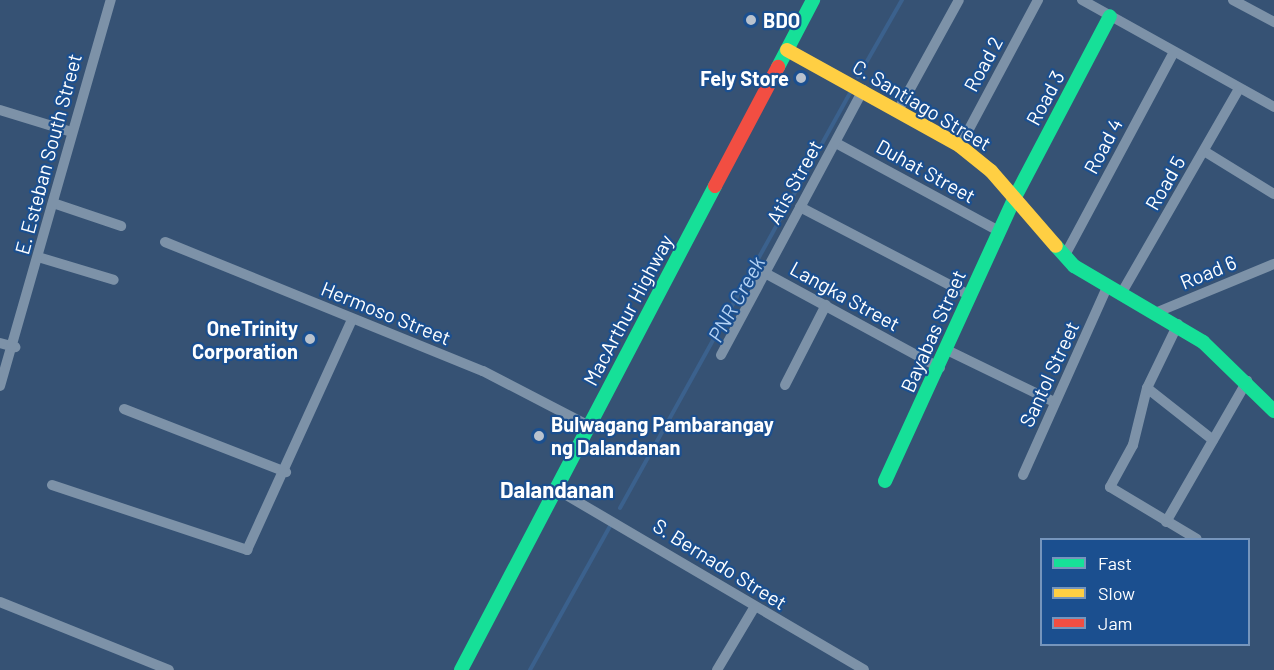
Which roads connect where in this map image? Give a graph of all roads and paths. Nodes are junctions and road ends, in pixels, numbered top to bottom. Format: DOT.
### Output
graph roads {
  1 [pos="111,0"];
  2 [pos="813,0"];
  3 [pos="959,0"];
  4 [pos="1038,0"];
  5 [pos="1082,0"];
  6 [pos="1233,0"];
  7 [pos="1110,16"];
  8 [pos="1274,22"];
  9 [pos="787,50"];
  10 [pos="1174,52"];
  11 [pos="1239,89"];
  12 [pos="863,90"];
  13 [pos="1274,107"];
  14 [pos="900,109"];
  15 [pos="0,110"];
  16 [pos="72,132"];
  17 [pos="836,143"];
  18 [pos="960,146"];
  19 [pos="1204,151"];
  20 [pos="1274,194"];
  21 [pos="1015,197"];
  22 [pos="53,203"];
  23 [pos="800,207"];
  24 [pos="121,226"];
  25 [pos="999,231"];
  26 [pos="165,242"];
  27 [pos="38,257"];
  28 [pos="1064,257"];
  29 [pos="1274,264"];
  30 [pos="765,273"];
  31 [pos="114,280"];
  32 [pos="1107,287"];
  33 [pos="1121,294"];
  34 [pos="969,296"];
  35 [pos="826,305"];
  36 [pos="1155,313"];
  37 [pos="352,320"];
  38 [pos="1178,324"];
  39 [pos="0,343"];
  40 [pos="15,347"];
  41 [pos="949,351"];
  42 [pos="721,355"];
  43 [pos="940,368"];
  44 [pos="1247,381"];
  45 [pos="785,385"];
  46 [pos="0,386"];
  47 [pos="1147,388"];
  48 [pos="1054,402"];
  49 [pos="124,409"];
  50 [pos="1274,411"];
  51 [pos="589,426"];
  52 [pos="1213,440"];
  53 [pos="286,472"];
  54 [pos="1023,475"];
  55 [pos="885,481"];
  56 [pos="52,485"];
  57 [pos="556,489"];
  58 [pos="1166,522"];
  59 [pos="1195,538"];
  60 [pos="0,602"];
  61 [pos="754,608"];
  62 [pos="169,670"];
  63 [pos="461,670"];
  64 [pos="717,670"];
  65 [pos="864,670"];
  1 -- 16 [label="street, E. Esteban South Street"];
  2 -- 9 [label="main road, MacArthur Highway"];
  3 -- 14 [label="street"];
  4 -- 18 [label="street, Road 2"];
  5 -- 7 [label="street"];
  6 -- 8 [label="street"];
  7 -- 10 [label="street"];
  7 -- 21 [label="main road, Road 3"];
  9 -- 12 [label="main road, C. Santiago Street"];
  9 -- 51 [label="main road, MacArthur Highway"];
  10 -- 11 [label="street"];
  10 -- 28 [label="street, Road 4"];
  11 -- 13 [label="street"];
  11 -- 19 [label="street, Road 5"];
  12 -- 14 [label="main road, C. Santiago Street"];
  12 -- 17 [label="street, Atis Street"];
  14 -- 18 [label="main road, C. Santiago Street"];
  15 -- 16 [label="street"];
  16 -- 22 [label="street, E. Esteban South Street"];
  17 -- 23 [label="street, Atis Street"];
  17 -- 25 [label="street, Duhat Street"];
  18 -- 21 [label="main road, C. Santiago Street"];
  19 -- 20 [label="street"];
  19 -- 33 [label="street, Road 5"];
  21 -- 25 [label="main road, Bayabas Street"];
  21 -- 28 [label="main road, C. Santiago Street"];
  22 -- 24 [label="street"];
  22 -- 27 [label="street, E. Esteban South Street"];
  23 -- 30 [label="street, Atis Street"];
  23 -- 34 [label="street"];
  25 -- 34 [label="main road, Bayabas Street"];
  26 -- 37 [label="street, Hermoso Street"];
  27 -- 31 [label="street"];
  27 -- 40 [label="street, E. Esteban South Street"];
  28 -- 32 [label="main road, C. Santiago Street"];
  29 -- 36 [label="street, Road 6"];
  30 -- 35 [label="street, Langka Street"];
  30 -- 42 [label="street, Atis Street"];
  32 -- 33 [label="main road, C. Santiago Street"];
  32 -- 48 [label="street, Santol Street"];
  33 -- 36 [label="main road, C. Santiago Street"];
  34 -- 41 [label="main road, Bayabas Street"];
  35 -- 43 [label="street, Langka Street"];
  35 -- 45 [label="street"];
  36 -- 38 [label="main road, C. Santiago Street"];
  37 -- 51 [label="street, Hermoso Street"];
  37 -- 53 [label="street"];
  38 -- 44 [label="main road, C. Santiago Street"];
  38 -- 47 [label="street"];
  39 -- 40 [label="street"];
  40 -- 46 [label="street, E. Esteban South Street"];
  41 -- 43 [label="main road, Bayabas Street"];
  41 -- 48 [label="street"];
  43 -- 55 [label="main road, Bayabas Street"];
  44 -- 50 [label="main road, C. Santiago Street"];
  44 -- 52 [label="street"];
  47 -- 52 [label="street"];
  47 -- 58 [label="street"];
  48 -- 54 [label="street, Santol Street"];
  49 -- 53 [label="street"];
  51 -- 57 [label="main road, MacArthur Highway"];
  52 -- 58 [label="street"];
  53 -- 56 [label="street"];
  57 -- 61 [label="street, S. Bernado Street"];
  57 -- 63 [label="main road, MacArthur Highway"];
  58 -- 59 [label="street"];
  60 -- 62 [label="street"];
  61 -- 64 [label="street"];
  61 -- 65 [label="street, S. Bernado Street"];
}
